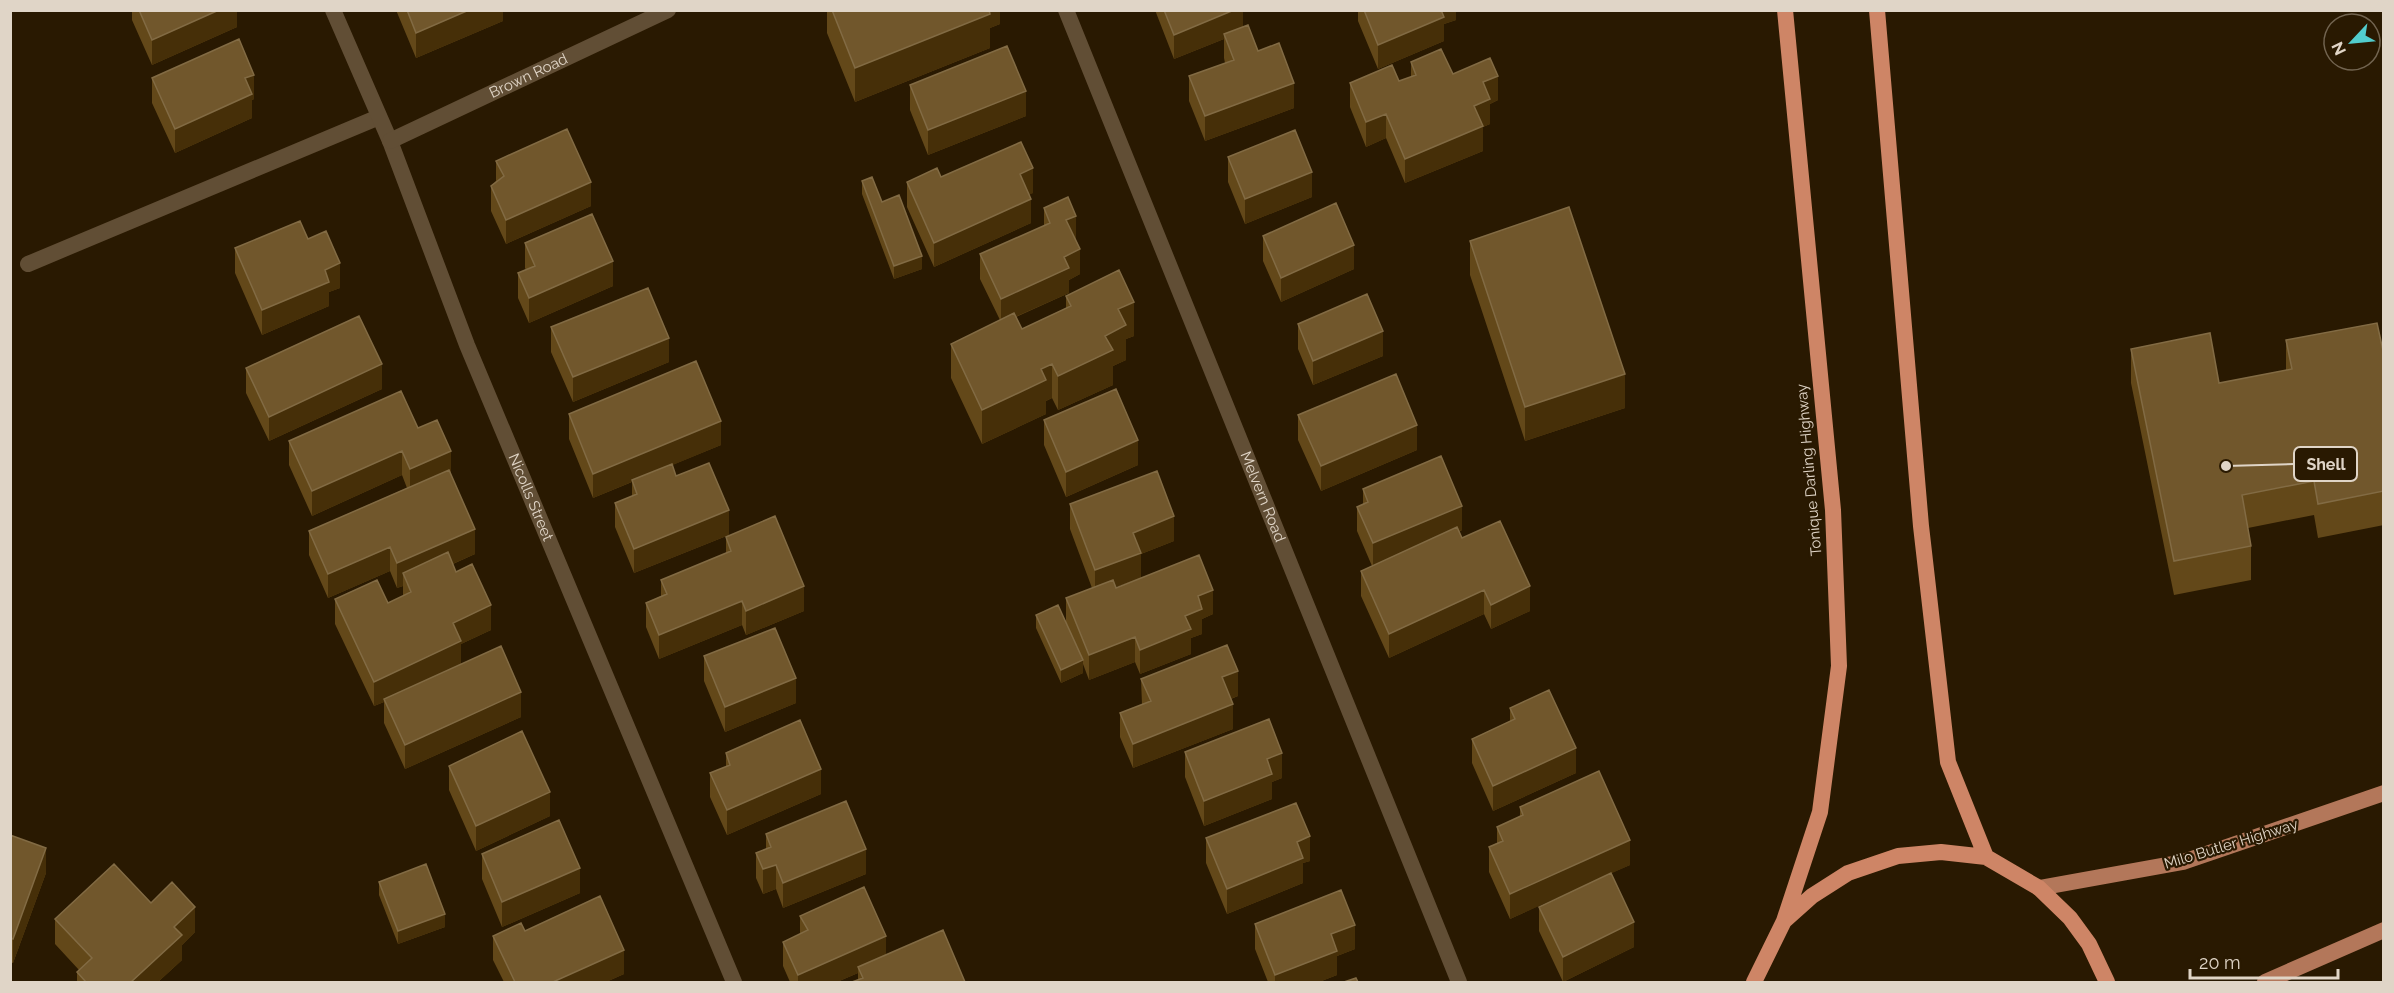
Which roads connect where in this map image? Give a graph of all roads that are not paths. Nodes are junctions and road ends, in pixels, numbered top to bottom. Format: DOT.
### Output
graph roads {
  1 [pos="333,10"];
  2 [pos="668,10"];
  3 [pos="1066,10"];
  4 [pos="1785,10"];
  5 [pos="1876,10"];
  6 [pos="380,117"];
  7 [pos="390,141"];
  8 [pos="28,264"];
  9 [pos="2384,793"];
  10 [pos="1986,857"];
  11 [pos="2039,888"];
  12 [pos="1784,921"];
  13 [pos="2384,930"];
  14 [pos="734,982"];
  15 [pos="1459,982"];
  16 [pos="1754,982"];
  17 [pos="2107,982"];
  18 [pos="2265,982"];
  1 -- 6 [label="street, Nicolls Street"];
  2 -- 7 [label="street, Brown Road"];
  3 -- 15 [label="street, Melvern Road"];
  4 -- 12 [label="highway, Tonique Darling Highway"];
  5 -- 10 [label="highway"];
  6 -- 7 [label="street, Nicolls Street"];
  6 -- 8 [label="street"];
  7 -- 14 [label="street, Nicolls Street"];
  9 -- 11 [label="main road, Milo Butler Highway"];
  10 -- 11 [label="highway"];
  10 -- 12 [label="highway"];
  11 -- 17 [label="highway"];
  12 -- 16 [label="highway"];
  13 -- 18 [label="main road"];
}
